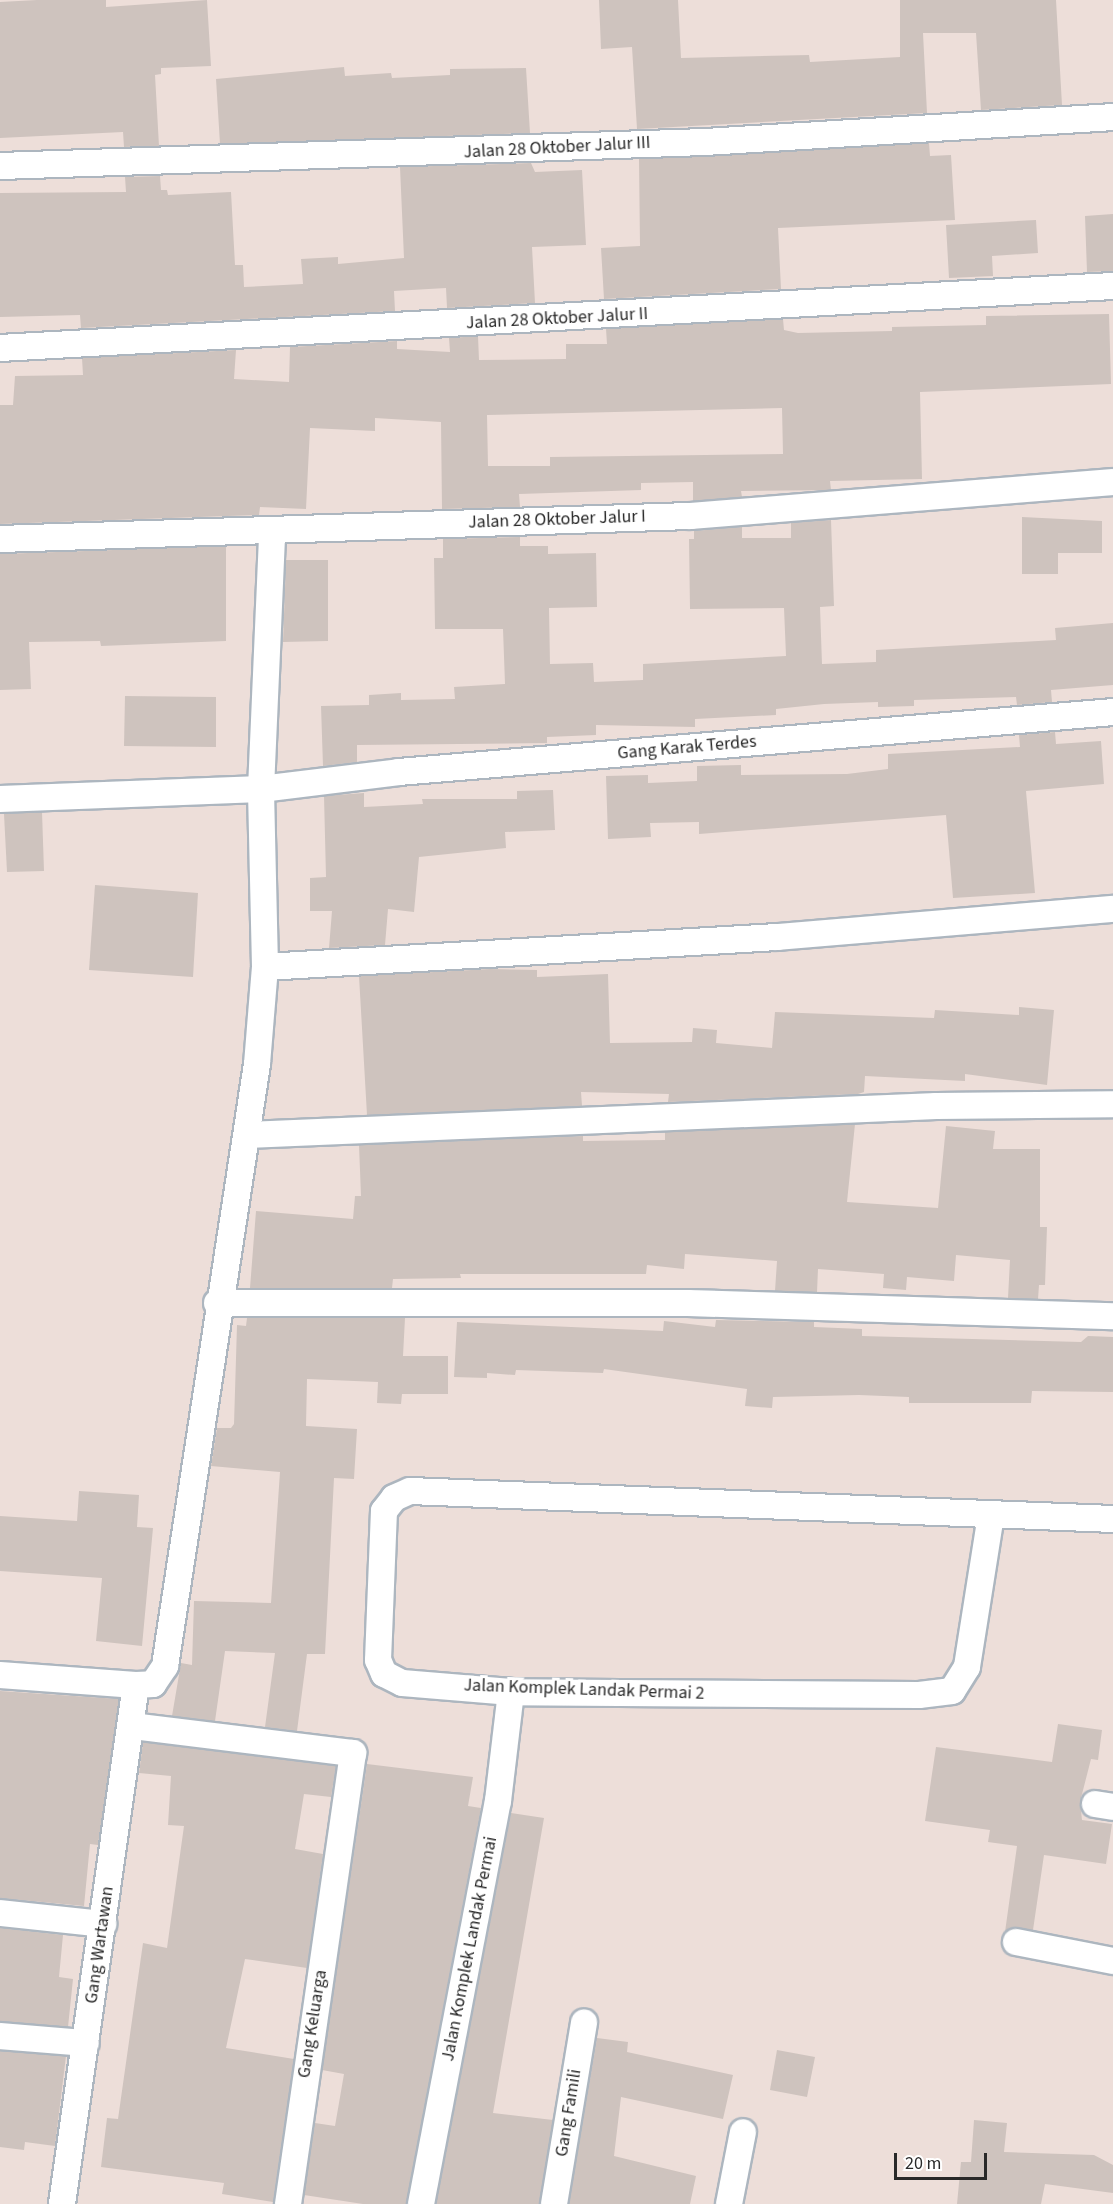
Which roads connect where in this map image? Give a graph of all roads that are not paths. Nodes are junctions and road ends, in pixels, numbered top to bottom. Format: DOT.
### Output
graph roads {
  1 [pos="1113,117"];
  2 [pos="0,166"];
  3 [pos="1113,286"];
  4 [pos="0,348"];
  5 [pos="1113,482"];
  6 [pos="272,532"];
  7 [pos="0,539"];
  8 [pos="1113,712"];
  9 [pos="261,789"];
  10 [pos="0,800"];
  11 [pos="1113,909"];
  12 [pos="265,967"];
  13 [pos="1113,1104"];
  14 [pos="248,1135"];
  15 [pos="217,1303"];
  16 [pos="1113,1316"];
  17 [pos="991,1515"];
  18 [pos="1113,1519"];
  19 [pos="0,1675"];
  20 [pos="136,1685"];
  21 [pos="511,1692"];
  22 [pos="132,1726"];
  23 [pos="0,1912"];
  24 [pos="103,1924"];
  25 [pos="1016,1942"];
  26 [pos="1113,1960"];
  27 [pos="584,2022"];
  28 [pos="0,2036"];
  29 [pos="86,2043"];
  30 [pos="743,2132"];
  31 [pos="62,2204"];
  32 [pos="288,2204"];
  33 [pos="421,2204"];
  34 [pos="554,2204"];
  35 [pos="729,2204"];
  1 -- 2 [label="street, Jalan 28 Oktober Jalur III"];
  3 -- 4 [label="street, Jalan 28 Oktober Jalur II"];
  5 -- 6 [label="street, Jalan 28 Oktober Jalur I"];
  6 -- 7 [label="street, Jalan 28 Oktober Jalur I"];
  6 -- 9 [label="street"];
  8 -- 9 [label="street, Gang Karak Terdes"];
  9 -- 10 [label="street, Gang Karak Terdes"];
  9 -- 12 [label="street"];
  11 -- 12 [label="street"];
  12 -- 14 [label="street"];
  13 -- 14 [label="street"];
  14 -- 15 [label="street"];
  15 -- 16 [label="street"];
  15 -- 20 [label="street"];
  17 -- 18 [label="street, Jalan Komplek Landak Permai 2"];
  17 -- 21 [label="street, Jalan Komplek Landak Permai 2"];
  17 -- 21 [label="street, Jalan Komplek Landak Permai 2"];
  19 -- 20 [label="street"];
  20 -- 22 [label="street, Gang Wartawan"];
  21 -- 33 [label="street, Jalan Komplek Landak Permai"];
  22 -- 24 [label="street, Gang Wartawan"];
  22 -- 32 [label="street, Gang Keluarga"];
  23 -- 24 [label="street"];
  24 -- 29 [label="street, Gang Wartawan"];
  25 -- 26 [label="street"];
  27 -- 34 [label="street, Gang Famili"];
  28 -- 29 [label="street"];
  29 -- 31 [label="street, Gang Wartawan"];
  30 -- 35 [label="street"];
}
